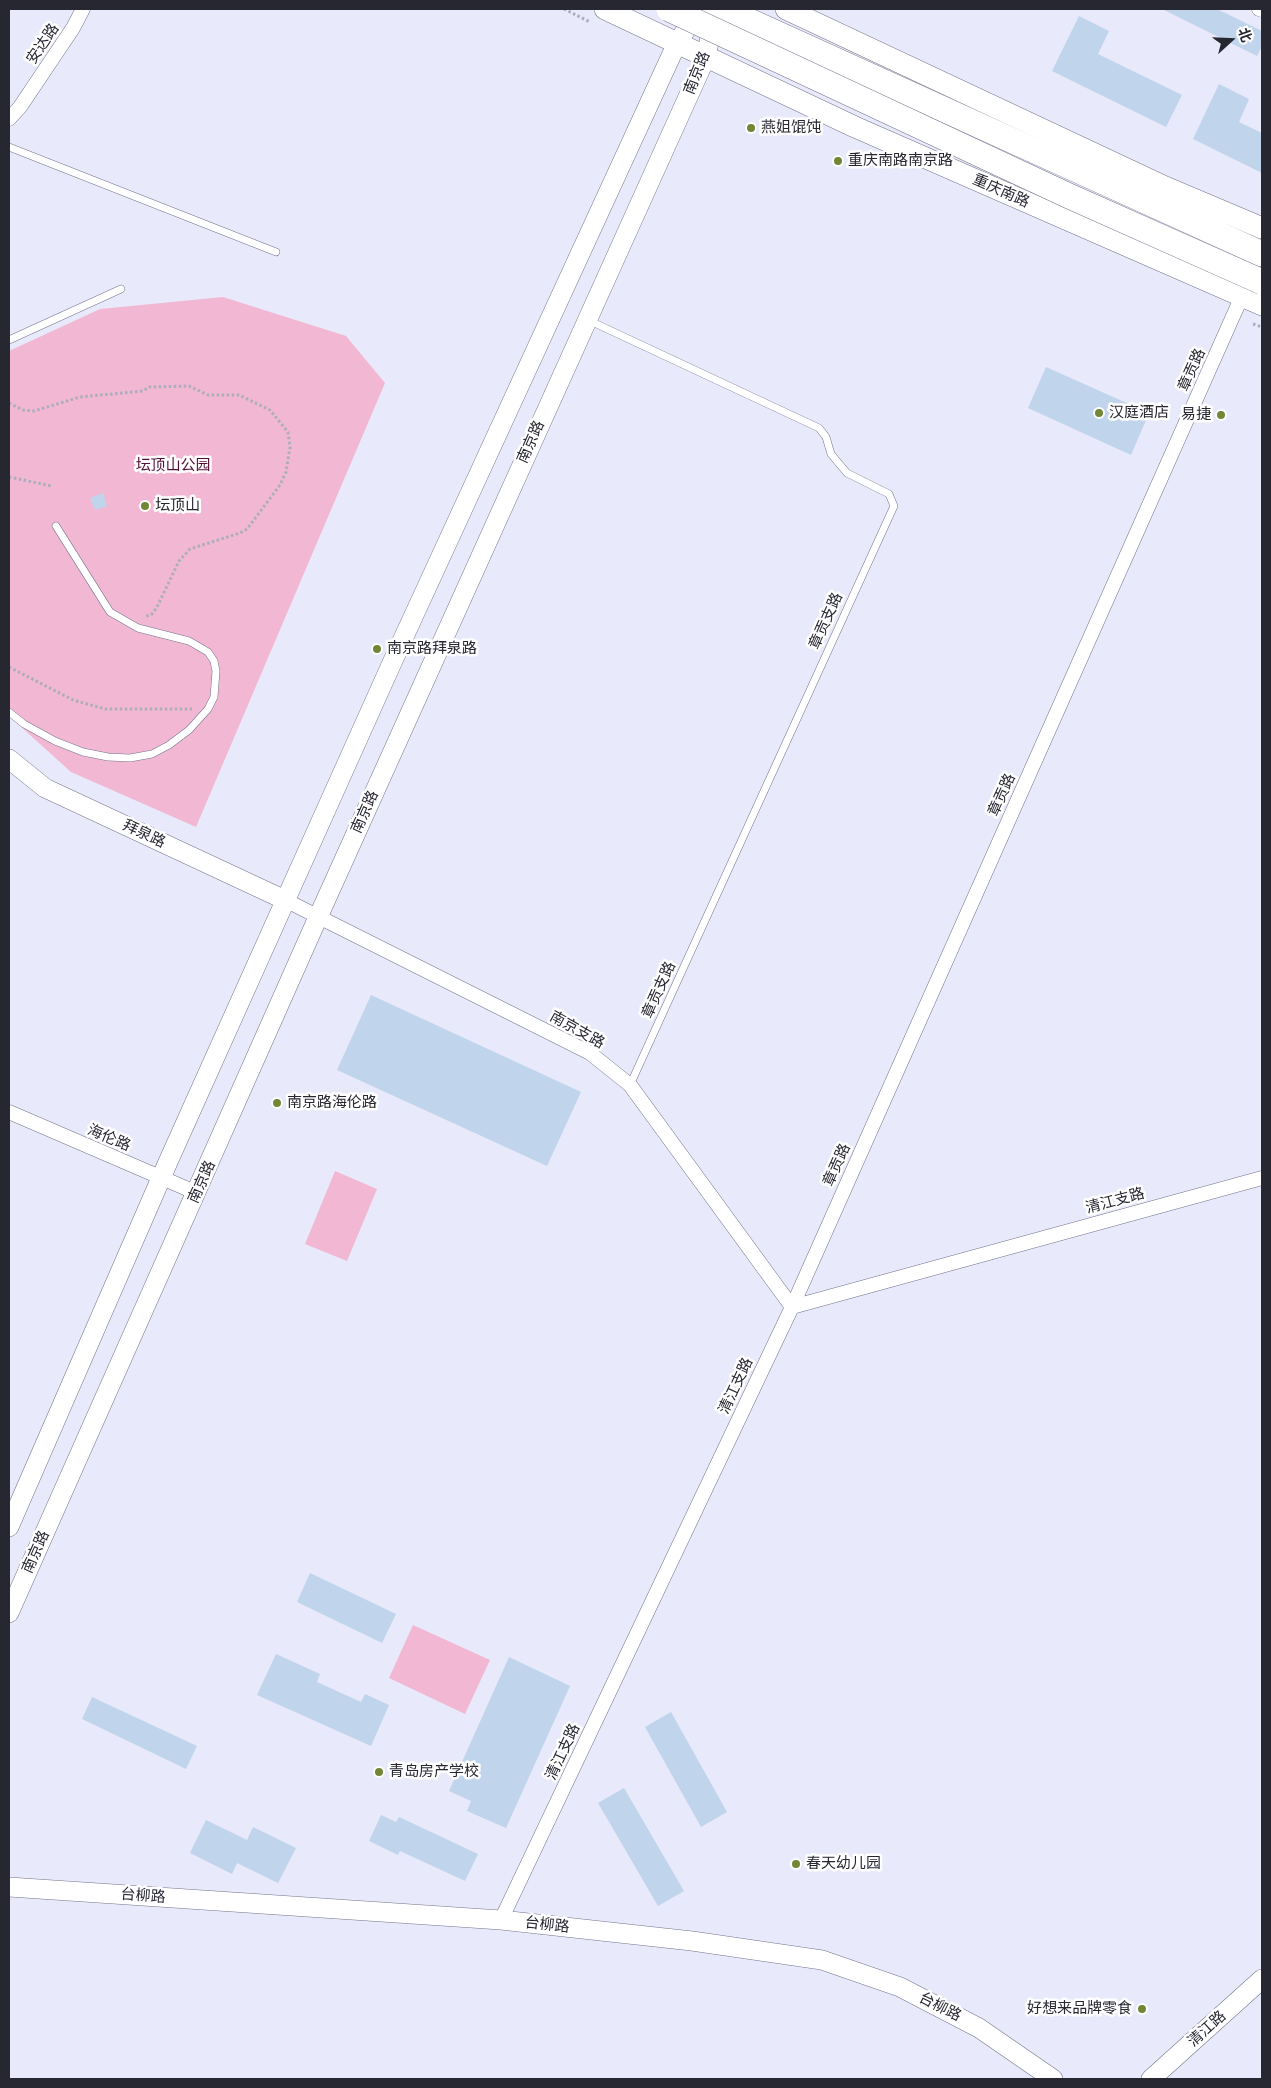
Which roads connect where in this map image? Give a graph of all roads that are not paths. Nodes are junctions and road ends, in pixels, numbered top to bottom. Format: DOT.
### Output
graph roads {
  1 [pos="83,9"];
  2 [pos="605,9"];
  3 [pos="669,9"];
  4 [pos="700,9"];
  5 [pos="715,9"];
  6 [pos="723,9"];
  7 [pos="786,9"];
  8 [pos="1259,9"];
  9 [pos="1262,10"];
  10 [pos="677,43"];
  11 [pos="706,57"];
  12 [pos="9,119"];
  13 [pos="9,147"];
  14 [pos="1262,228"];
  15 [pos="276,252"];
  16 [pos="1262,254"];
  17 [pos="1262,282"];
  18 [pos="121,290"];
  19 [pos="1242,296"];
  20 [pos="1262,305"];
  21 [pos="587,319"];
  22 [pos="9,340"];
  23 [pos="56,526"];
  24 [pos="9,712"];
  25 [pos="9,759"];
  26 [pos="285,900"];
  27 [pos="319,916"];
  28 [pos="630,1085"];
  29 [pos="9,1112"];
  30 [pos="161,1178"];
  31 [pos="1262,1178"];
  32 [pos="197,1193"];
  33 [pos="792,1307"];
  34 [pos="9,1527"];
  35 [pos="9,1613"];
  36 [pos="9,1887"];
  37 [pos="501,1920"];
  38 [pos="1262,1979"];
  39 [pos="1053,2079"];
  40 [pos="1151,2079"];
  1 -- 12 [label="street, 安达路"];
  2 -- 10 [label="main road, 重庆南路"];
  3 -- 17 [label="highway, bridge"];
  4 -- 10 [label="main road, 南京路"];
  5 -- 11 [label="main road, 南京路"];
  6 -- 16 [label="highway"];
  7 -- 14 [label="main road"];
  8 -- 9 [label="street"];
  10 -- 11 [label="main road, 重庆南路"];
  10 -- 26 [label="main road, 南京路"];
  11 -- 19 [label="main road, 重庆南路"];
  11 -- 21 [label="main road, 南京路"];
  13 -- 15 [label="lane"];
  18 -- 22 [label="lane"];
  19 -- 20 [label="main road, 重庆南路"];
  19 -- 33 [label="street, 章贡路"];
  21 -- 27 [label="main road, 南京路"];
  21 -- 28 [label="lane, 章贡支路"];
  23 -- 24 [label="lane"];
  25 -- 26 [label="main road, 拜泉路"];
  26 -- 27 [label="street, 南京支路"];
  26 -- 30 [label="main road, 南京路"];
  27 -- 28 [label="street, 南京支路"];
  27 -- 32 [label="main road, 南京路"];
  28 -- 33 [label="street, 南京支路"];
  29 -- 30 [label="street, 海伦路"];
  30 -- 32 [label="street, 海伦路"];
  30 -- 34 [label="main road, 南京路"];
  31 -- 33 [label="street, 清江支路"];
  32 -- 35 [label="main road, 南京路"];
  33 -- 37 [label="street, 清江支路"];
  36 -- 37 [label="main road, 台柳路"];
  37 -- 39 [label="main road, 台柳路"];
  38 -- 40 [label="main road, 清江路"];
}
